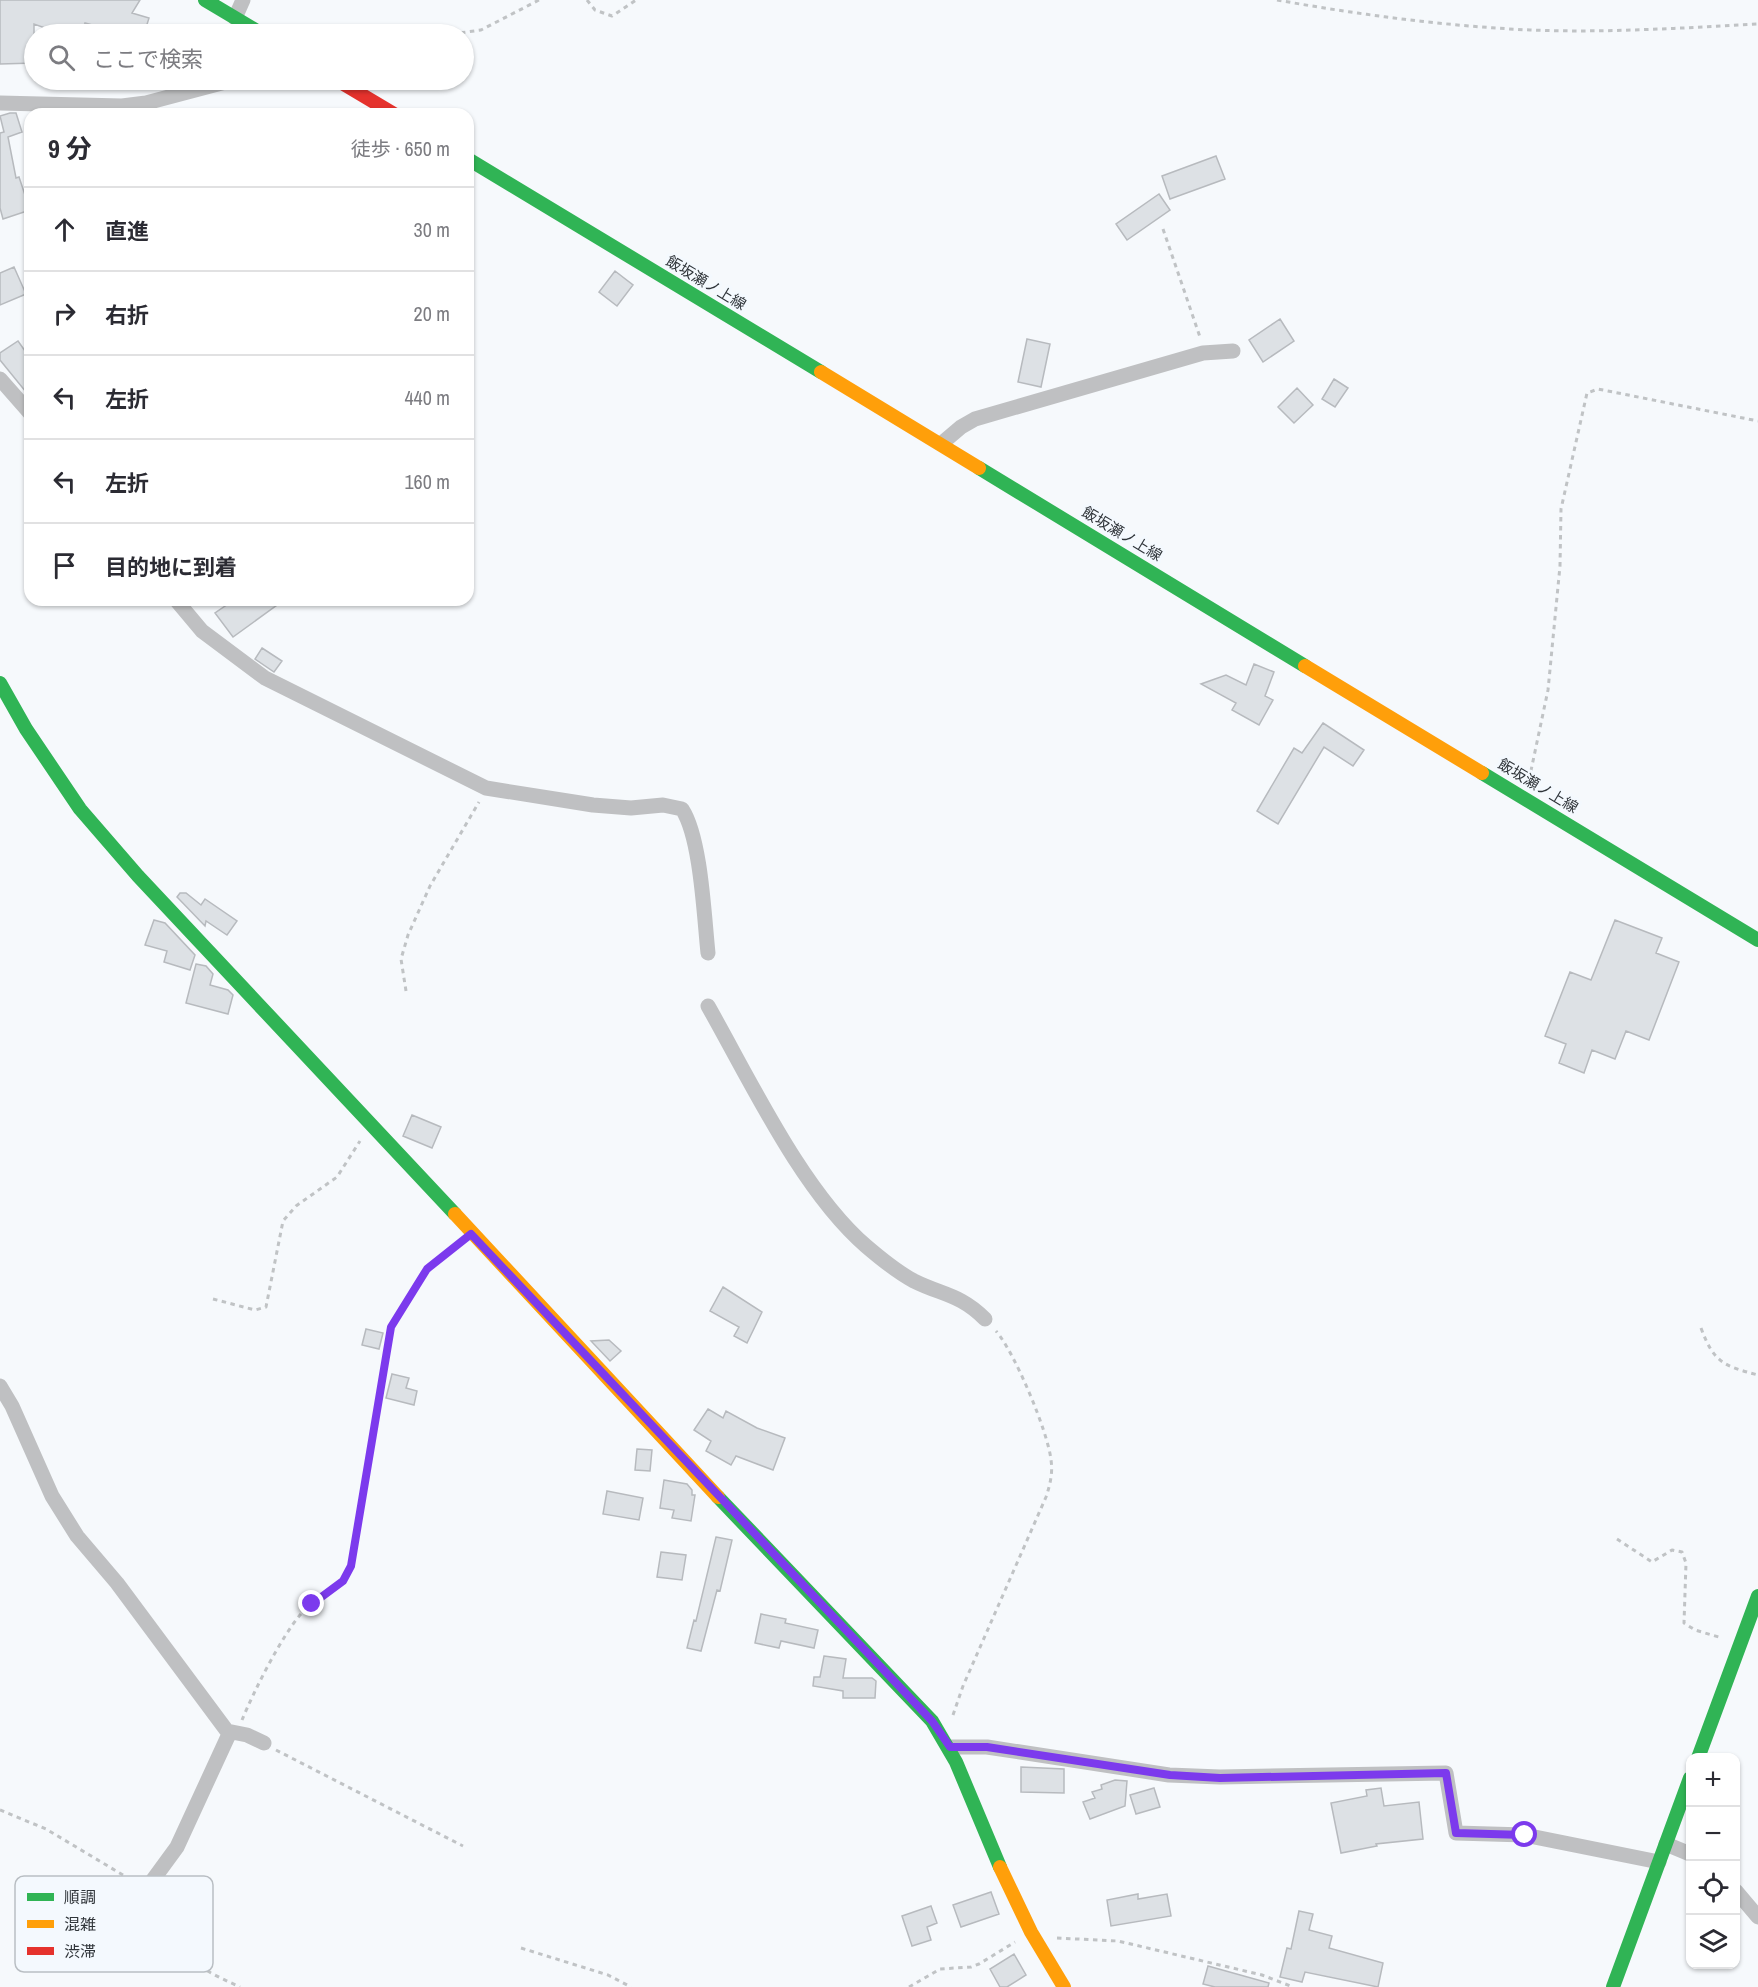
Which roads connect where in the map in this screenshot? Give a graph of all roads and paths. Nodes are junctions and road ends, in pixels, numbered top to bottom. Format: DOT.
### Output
graph roads {
  1 [pos="205,0"];
  2 [pos="243,0"];
  3 [pos="539,0"];
  4 [pos="587,0"];
  5 [pos="636,0"];
  6 [pos="1277,0"];
  7 [pos="235,18"];
  8 [pos="245,24"];
  9 [pos="1758,24"];
  10 [pos="474,31"];
  11 [pos="199,90"];
  12 [pos="354,90"];
  13 [pos="0,103"];
  14 [pos="112,108"];
  15 [pos="138,108"];
  16 [pos="384,108"];
  17 [pos="474,163"];
  18 [pos="1163,229"];
  19 [pos="1233,351"];
  20 [pos="1205,353"];
  21 [pos="2,388"];
  22 [pos="24,408"];
  23 [pos="1758,421"];
  24 [pos="941,444"];
  25 [pos="181,606"];
  26 [pos="0,683"];
  27 [pos="486,788"];
  28 [pos="1522,796"];
  29 [pos="1758,940"];
  30 [pos="708,953"];
  31 [pos="406,991"];
  32 [pos="708,1006"];
  33 [pos="372,1125"];
  34 [pos="471,1234"];
  35 [pos="213,1299"];
  36 [pos="985,1319"];
  37 [pos="1701,1328"];
  38 [pos="1758,1375"];
  39 [pos="0,1386"];
  40 [pos="1617,1539"];
  41 [pos="1758,1596"];
  42 [pos="1741,1643"];
  43 [pos="235,1732"];
  44 [pos="946,1741"];
  45 [pos="264,1743"];
  46 [pos="1700,1753"];
  47 [pos="1686,1789"];
  48 [pos="0,1810"];
  49 [pos="1666,1844"];
  50 [pos="463,1846"];
  51 [pos="1686,1852"];
  52 [pos="1659,1862"];
  53 [pos="127,1876"];
  54 [pos="156,1876"];
  55 [pos="1740,1896"];
  56 [pos="1758,1917"];
  57 [pos="1035,1937"];
  58 [pos="521,1948"];
  59 [pos="208,1972"];
  60 [pos="240,1987"];
  61 [pos="632,1987"];
  62 [pos="909,1987"];
  63 [pos="1064,1987"];
  64 [pos="1293,1987"];
  65 [pos="1613,1987"];
  1 -- 7 [label="street"];
  2 -- 7 [label="street"];
  3 -- 10 [label="path"];
  4 -- 5 [label="path"];
  6 -- 9 [label="path"];
  7 -- 8 [label="street"];
  11 -- 15 [label="street"];
  12 -- 16 [label="street"];
  13 -- 14 [label="street"];
  17 -- 24 [label="street, 飯坂瀬ノ上線"];
  18 -- 20 [label="path"];
  19 -- 20 [label="street"];
  20 -- 24 [label="street"];
  21 -- 22 [label="street"];
  23 -- 28 [label="path"];
  24 -- 28 [label="street, 飯坂瀬ノ上線"];
  25 -- 27 [label="street"];
  26 -- 33 [label="street"];
  27 -- 30 [label="street"];
  27 -- 31 [label="path"];
  28 -- 29 [label="street, 飯坂瀬ノ上線"];
  32 -- 36 [label="street"];
  33 -- 34 [label="street"];
  33 -- 35 [label="path"];
  34 -- 43 [label="path"];
  34 -- 44 [label="street"];
  36 -- 44 [label="path"];
  37 -- 38 [label="path"];
  39 -- 43 [label="street"];
  40 -- 42 [label="path"];
  41 -- 42 [label="street"];
  42 -- 46 [label="street"];
  43 -- 45 [label="street"];
  43 -- 54 [label="street"];
  44 -- 52 [label="street"];
  44 -- 57 [label="street"];
  45 -- 50 [label="path"];
  47 -- 49 [label="street"];
  48 -- 53 [label="path"];
  49 -- 51 [label="street"];
  49 -- 52 [label="street"];
  52 -- 65 [label="street"];
  55 -- 56 [label="street"];
  57 -- 62 [label="path"];
  57 -- 63 [label="street"];
  57 -- 64 [label="path"];
  58 -- 61 [label="path"];
  59 -- 60 [label="path"];
}
